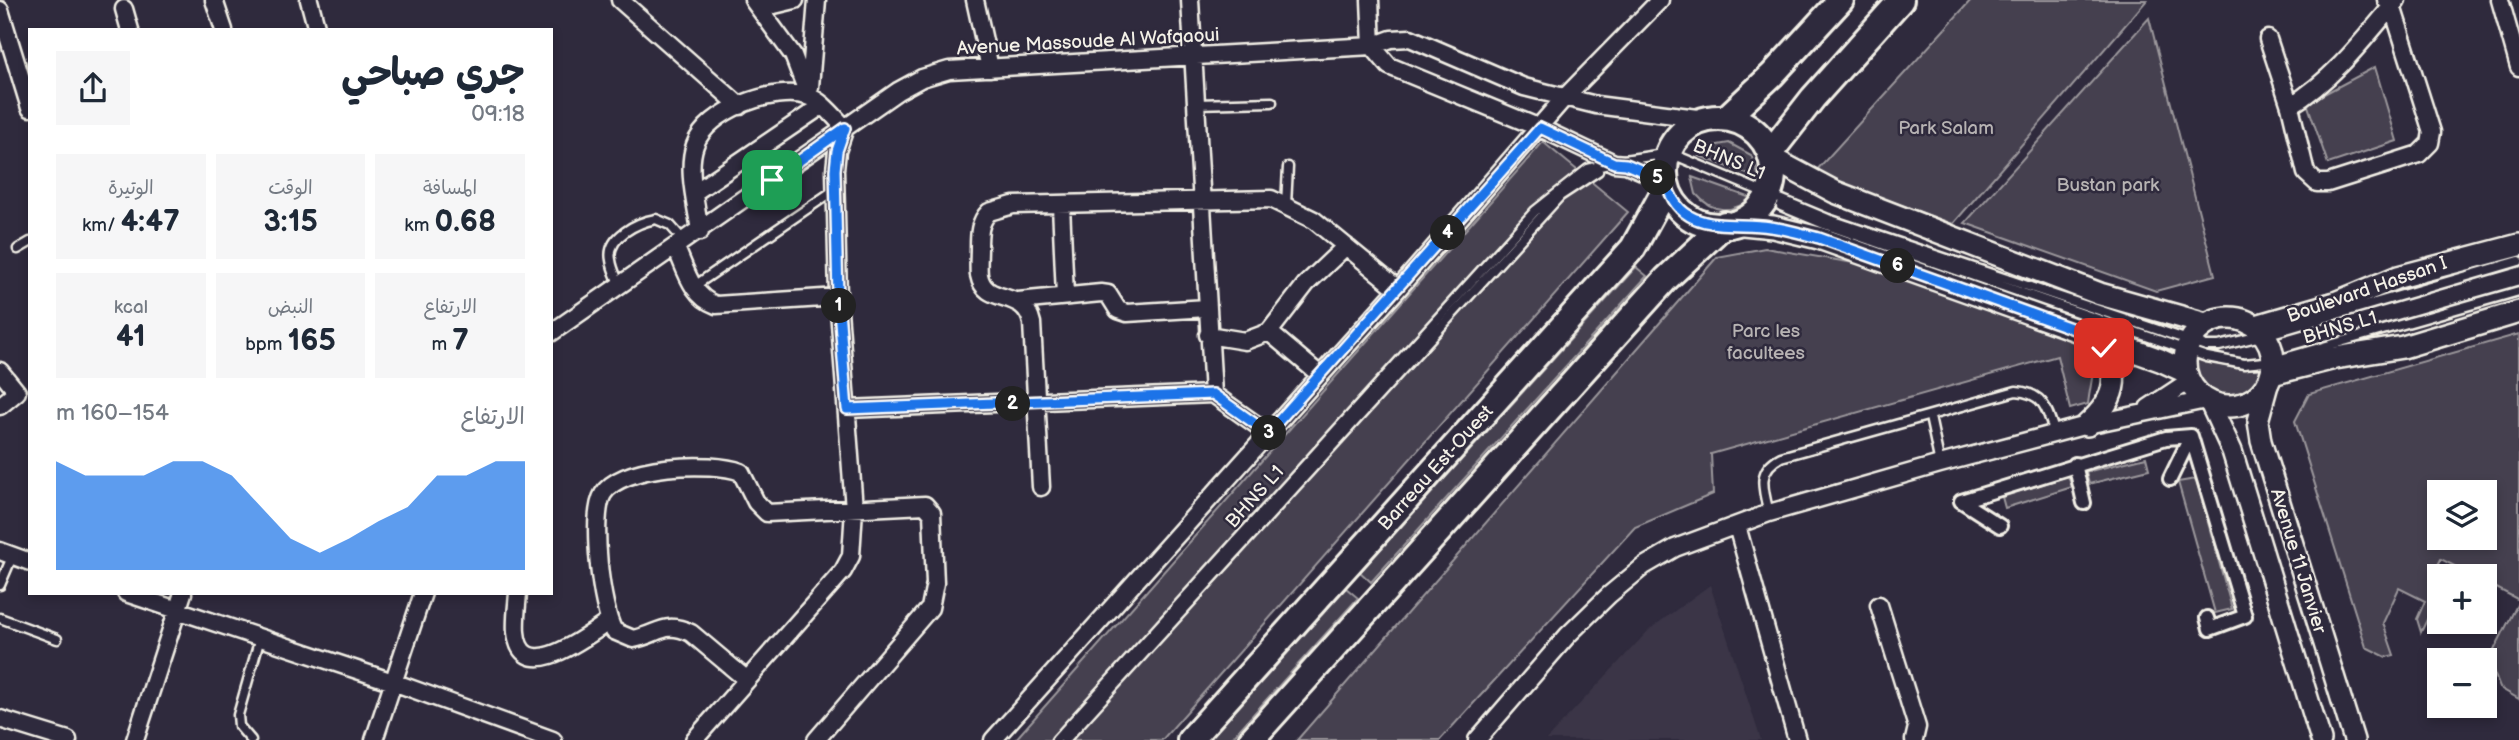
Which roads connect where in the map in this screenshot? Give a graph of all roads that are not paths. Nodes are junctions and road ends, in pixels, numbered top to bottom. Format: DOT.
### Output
graph roads {
  1 [pos="214,0"];
  2 [pos="309,0"];
  3 [pos="620,0"];
  4 [pos="753,0"];
  5 [pos="795,0"];
  6 [pos="817,0"];
  7 [pos="975,0"];
  8 [pos="1190,0"];
  9 [pos="1370,0"];
  10 [pos="1660,0"];
  11 [pos="1840,0"];
  12 [pos="1901,0"];
  13 [pos="2500,0"];
  14 [pos="2392,2"];
  15 [pos="124,9"];
  16 [pos="0,10"];
  17 [pos="129,28"];
  18 [pos="223,28"];
  19 [pos="316,28"];
  20 [pos="2268,39"];
  21 [pos="2515,41"];
  22 [pos="1372,46"];
  23 [pos="1193,58"];
  24 [pos="990,68"];
  25 [pos="2519,68"];
  26 [pos="1565,97"];
  27 [pos="28,101"];
  28 [pos="816,101"];
  29 [pos="1272,102"];
  30 [pos="1196,104"];
  31 [pos="740,106"];
  32 [pos="2290,106"];
  33 [pos="1715,118"];
  34 [pos="845,128"];
  35 [pos="1540,128"];
  36 [pos="1771,156"];
  37 [pos="1620,163"];
  38 [pos="1288,167"];
  39 [pos="1667,170"];
  40 [pos="836,188"];
  41 [pos="695,192"];
  42 [pos="1768,197"];
  43 [pos="1202,201"];
  44 [pos="1061,205"];
  45 [pos="1286,205"];
  46 [pos="1729,224"];
  47 [pos="699,232"];
  48 [pos="28,243"];
  49 [pos="681,245"];
  50 [pos="2519,245"];
  51 [pos="1346,246"];
  52 [pos="18,249"];
  53 [pos="2519,261"];
  54 [pos="620,286"];
  55 [pos="693,287"];
  56 [pos="1398,289"];
  57 [pos="2519,292"];
  58 [pos="1065,296"];
  59 [pos="838,297"];
  60 [pos="1018,301"];
  61 [pos="1207,308"];
  62 [pos="2519,312"];
  63 [pos="2206,324"];
  64 [pos="2260,331"];
  65 [pos="553,332"];
  66 [pos="1269,332"];
  67 [pos="1208,335"];
  68 [pos="2096,337"];
  69 [pos="2189,345"];
  70 [pos="0,371"];
  71 [pos="2272,372"];
  72 [pos="1320,376"];
  73 [pos="2188,377"];
  74 [pos="23,388"];
  75 [pos="1213,394"];
  76 [pos="2208,401"];
  77 [pos="1037,403"];
  78 [pos="0,406"];
  79 [pos="847,409"];
  80 [pos="2143,412"];
  81 [pos="1930,417"];
  82 [pos="2087,425"];
  83 [pos="1268,433"];
  84 [pos="2055,434"];
  85 [pos="2191,436"];
  86 [pos="1940,464"];
  87 [pos="2075,464"];
  88 [pos="2170,479"];
  89 [pos="1041,487"];
  90 [pos="2084,503"];
  91 [pos="854,509"];
  92 [pos="1769,513"];
  93 [pos="1737,526"];
  94 [pos="2000,526"];
  95 [pos="6,554"];
  96 [pos="28,561"];
  97 [pos="0,585"];
  98 [pos="132,595"];
  99 [pos="182,595"];
  100 [pos="422,595"];
  101 [pos="518,595"];
  102 [pos="1879,605"];
  103 [pos="178,610"];
  104 [pos="0,618"];
  105 [pos="2207,618"];
  106 [pos="608,622"];
  107 [pos="260,638"];
  108 [pos="57,639"];
  109 [pos="747,680"];
  110 [pos="393,682"];
  111 [pos="0,719"];
  112 [pos="68,740"];
  113 [pos="135,740"];
  114 [pos="251,740"];
  115 [pos="374,740"];
  116 [pos="553,740"];
  117 [pos="694,740"];
  118 [pos="816,740"];
  119 [pos="993,740"];
  120 [pos="1056,740"];
  121 [pos="1065,740"];
  122 [pos="1190,740"];
  123 [pos="1251,740"];
  124 [pos="1477,740"];
  125 [pos="1797,740"];
  126 [pos="1914,740"];
  127 [pos="2321,740"];
  128 [pos="2354,740"];
  1 -- 18 [label="street"];
  2 -- 19 [label="street"];
  3 -- 31 [label="street"];
  4 -- 5 [label="street"];
  4 -- 28 [label="street"];
  6 -- 28 [label="street"];
  7 -- 24 [label="street"];
  8 -- 23 [label="street"];
  9 -- 22 [label="street"];
  10 -- 26 [label="street"];
  11 -- 33 [label="main road"];
  12 -- 36 [label="main road"];
  13 -- 21 [label="street"];
  14 -- 32 [label="street"];
  14 -- 32 [label="street"];
  15 -- 17 [label="street"];
  16 -- 27 [label="street"];
  20 -- 32 [label="street"];
  21 -- 25 [label="street"];
  22 -- 23 [label="street, Avenue Massoude Al Wafqaoui"];
  22 -- 26 [label="street, Avenue Massoude Al Wafqaoui"];
  22 -- 35 [label="street"];
  23 -- 24 [label="street, Avenue Massoude Al Wafqaoui"];
  23 -- 30 [label="street"];
  24 -- 34 [label="street, Avenue Massoude Al Wafqaoui"];
  26 -- 33 [label="street, Avenue Massoude Al Wafqaoui"];
  26 -- 35 [label="street"];
  28 -- 31 [label="street"];
  28 -- 34 [label="street"];
  28 -- 41 [label="street"];
  29 -- 30 [label="lane"];
  30 -- 43 [label="street"];
  31 -- 41 [label="street"];
  33 -- 36 [label="main road"];
  33 -- 39 [label="main road, Barreau Est-Ouest"];
  34 -- 40 [label="street"];
  34 -- 47 [label="street, Avenue Massoude Al Wafqaoui"];
  35 -- 37 [label="street"];
  35 -- 56 [label="street"];
  36 -- 42 [label="main road"];
  36 -- 63 [label="main road"];
  37 -- 39 [label="street"];
  37 -- 39 [label="lane, BHNS L1"];
  37 -- 120 [label="lane, BHNS L1"];
  37 -- 121 [label="lane, BHNS L1"];
  38 -- 45 [label="lane"];
  39 -- 42 [label="lane, BHNS L1"];
  39 -- 46 [label="main road"];
  39 -- 122 [label="main road, Barreau Est-Ouest"];
  40 -- 55 [label="lane"];
  40 -- 59 [label="street"];
  41 -- 47 [label="street"];
  42 -- 46 [label="main road"];
  42 -- 69 [label="lane, BHNS L1"];
  43 -- 44 [label="street"];
  43 -- 45 [label="street"];
  43 -- 61 [label="street"];
  44 -- 58 [label="street"];
  44 -- 60 [label="street"];
  45 -- 51 [label="street"];
  46 -- 68 [label="main road"];
  46 -- 123 [label="main road"];
  47 -- 49 [label="street, Avenue Massoude Al Wafqaoui"];
  48 -- 52 [label="lane"];
  49 -- 54 [label="street, Avenue Massoude Al Wafqaoui"];
  49 -- 54 [label="lane"];
  49 -- 55 [label="street"];
  50 -- 64 [label="main road, Boulevard Hassan I"];
  51 -- 56 [label="street"];
  51 -- 66 [label="street"];
  53 -- 64 [label="lane, BHNS L1"];
  54 -- 65 [label="street, Avenue Massoude Al Wafqaoui"];
  55 -- 59 [label="street"];
  56 -- 72 [label="street"];
  57 -- 71 [label="lane, BHNS L1"];
  58 -- 60 [label="street"];
  58 -- 61 [label="street"];
  59 -- 79 [label="street"];
  60 -- 77 [label="street"];
  61 -- 67 [label="street"];
  62 -- 71 [label="main road"];
  63 -- 64 [label="main road"];
  63 -- 69 [label="main road"];
  64 -- 69 [label="lane, BHNS L1"];
  64 -- 71 [label="main road"];
  66 -- 67 [label="street"];
  66 -- 72 [label="street"];
  67 -- 75 [label="street"];
  68 -- 73 [label="main road"];
  68 -- 82 [label="main road"];
  69 -- 71 [label="lane, BHNS L1"];
  69 -- 73 [label="main road"];
  70 -- 74 [label="street"];
  71 -- 76 [label="main road"];
  71 -- 128 [label="street, Avenue 11 Janvier"];
  72 -- 83 [label="street"];
  73 -- 76 [label="main road"];
  73 -- 80 [label="street"];
  74 -- 78 [label="street"];
  75 -- 77 [label="street"];
  75 -- 83 [label="street"];
  76 -- 80 [label="street"];
  76 -- 127 [label="street, Avenue 11 Janvier"];
  77 -- 79 [label="street"];
  77 -- 89 [label="street"];
  79 -- 91 [label="street"];
  80 -- 82 [label="street"];
  81 -- 84 [label="lane"];
  81 -- 86 [label="lane"];
  81 -- 92 [label="lane"];
  82 -- 84 [label="street"];
  83 -- 119 [label="street"];
  84 -- 86 [label="street"];
  85 -- 87 [label="street"];
  85 -- 88 [label="street"];
  85 -- 105 [label="street"];
  86 -- 92 [label="street"];
  87 -- 90 [label="street"];
  87 -- 94 [label="street"];
  91 -- 106 [label="street"];
  91 -- 109 [label="street"];
  91 -- 118 [label="street"];
  92 -- 93 [label="street"];
  93 -- 124 [label="street"];
  93 -- 125 [label="street"];
  95 -- 96 [label="street"];
  95 -- 97 [label="lane"];
  98 -- 103 [label="street"];
  99 -- 103 [label="street"];
  100 -- 110 [label="street"];
  101 -- 106 [label="street"];
  102 -- 126 [label="street"];
  103 -- 107 [label="street"];
  103 -- 113 [label="street"];
  104 -- 108 [label="lane"];
  106 -- 109 [label="street"];
  107 -- 110 [label="street"];
  107 -- 114 [label="lane"];
  109 -- 117 [label="street"];
  110 -- 115 [label="street"];
  110 -- 116 [label="street"];
  111 -- 112 [label="street"];
}
